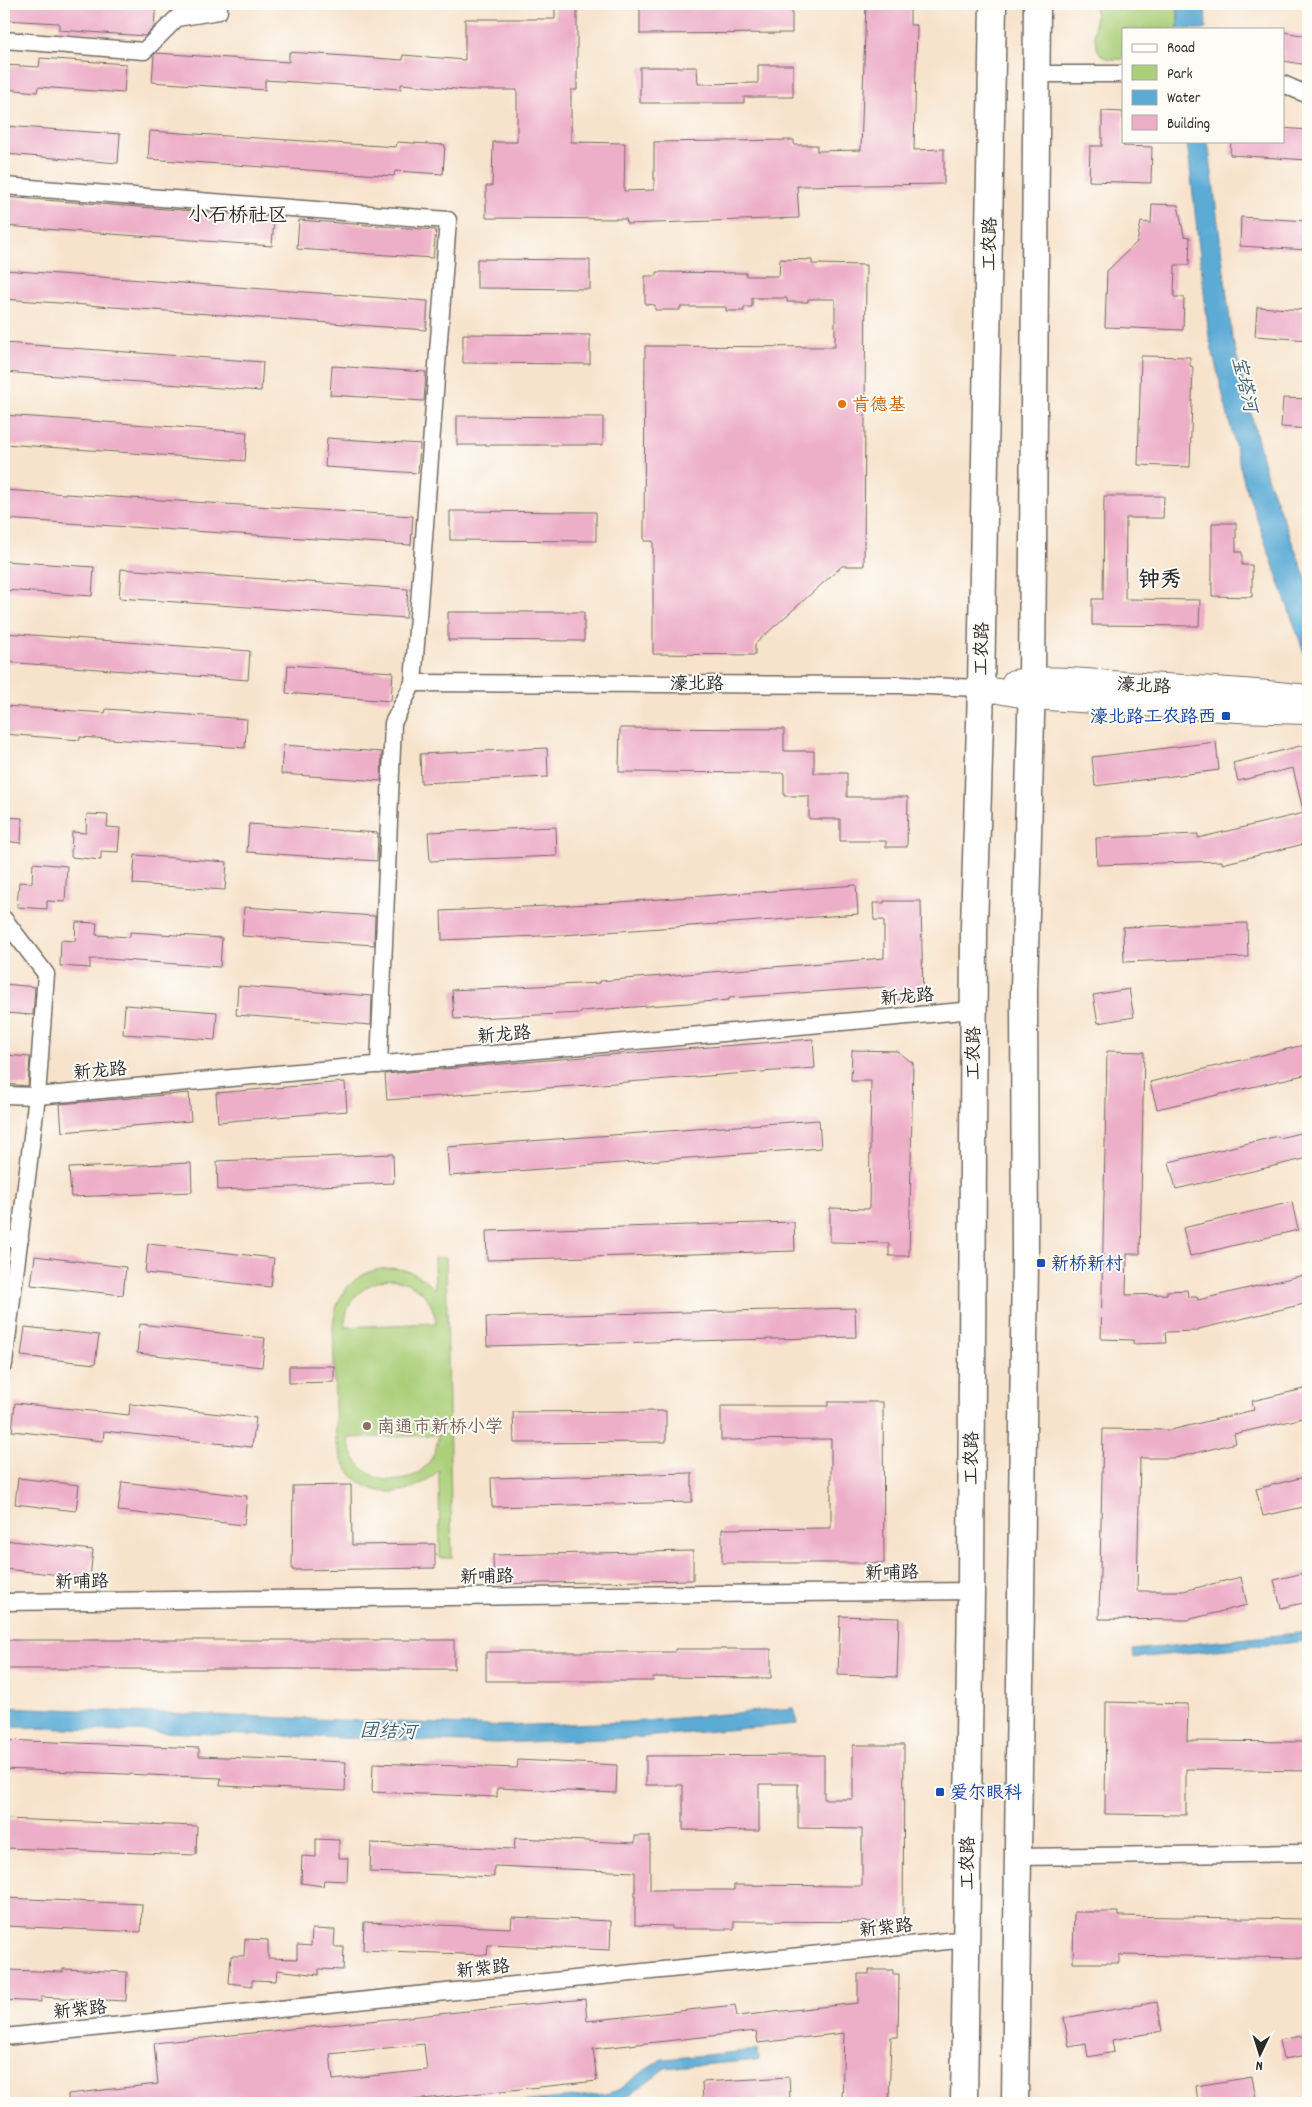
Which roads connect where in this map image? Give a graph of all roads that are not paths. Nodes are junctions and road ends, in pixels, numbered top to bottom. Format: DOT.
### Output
graph roads {
  1 [pos="219,4"];
  2 [pos="993,4"];
  3 [pos="1036,4"];
  4 [pos="4,40"];
  5 [pos="1035,74"];
  6 [pos="1122,74"];
  7 [pos="1284,84"];
  8 [pos="1308,95"];
  9 [pos="4,186"];
  10 [pos="413,683"];
  11 [pos="980,688"];
  12 [pos="1032,688"];
  13 [pos="1304,704"];
  14 [pos="4,919"];
  15 [pos="973,1010"];
  16 [pos="380,1065"];
  17 [pos="4,1095"];
  18 [pos="37,1096"];
  19 [pos="12,1239"];
  20 [pos="4,1364"];
  21 [pos="971,1591"];
  22 [pos="4,1602"];
  23 [pos="1308,1853"];
  24 [pos="1018,1857"];
  25 [pos="966,1938"];
  26 [pos="4,2038"];
  27 [pos="964,2103"];
  28 [pos="1015,2103"];
  1 -- 4 [label="street"];
  2 -- 11 [label="main road, 工农路"];
  3 -- 5 [label="main road"];
  5 -- 6 [label="street"];
  5 -- 12 [label="main road"];
  7 -- 8 [label="street"];
  9 -- 10 [label="street"];
  10 -- 11 [label="street, 濠北路"];
  10 -- 16 [label="street"];
  11 -- 12 [label="street, 濠北路"];
  11 -- 15 [label="main road, 工农路"];
  12 -- 13 [label="street, 濠北路"];
  12 -- 24 [label="main road"];
  14 -- 18 [label="street"];
  15 -- 16 [label="street, 新龙路"];
  15 -- 21 [label="main road, 工农路"];
  16 -- 18 [label="street, 新龙路"];
  17 -- 18 [label="street, 新龙路"];
  18 -- 19 [label="street"];
  19 -- 20 [label="street"];
  21 -- 22 [label="street, 新哺路"];
  21 -- 25 [label="main road, 工农路"];
  23 -- 24 [label="street"];
  24 -- 28 [label="main road"];
  25 -- 26 [label="street, 新紫路"];
  25 -- 27 [label="main road, 工农路"];
}
